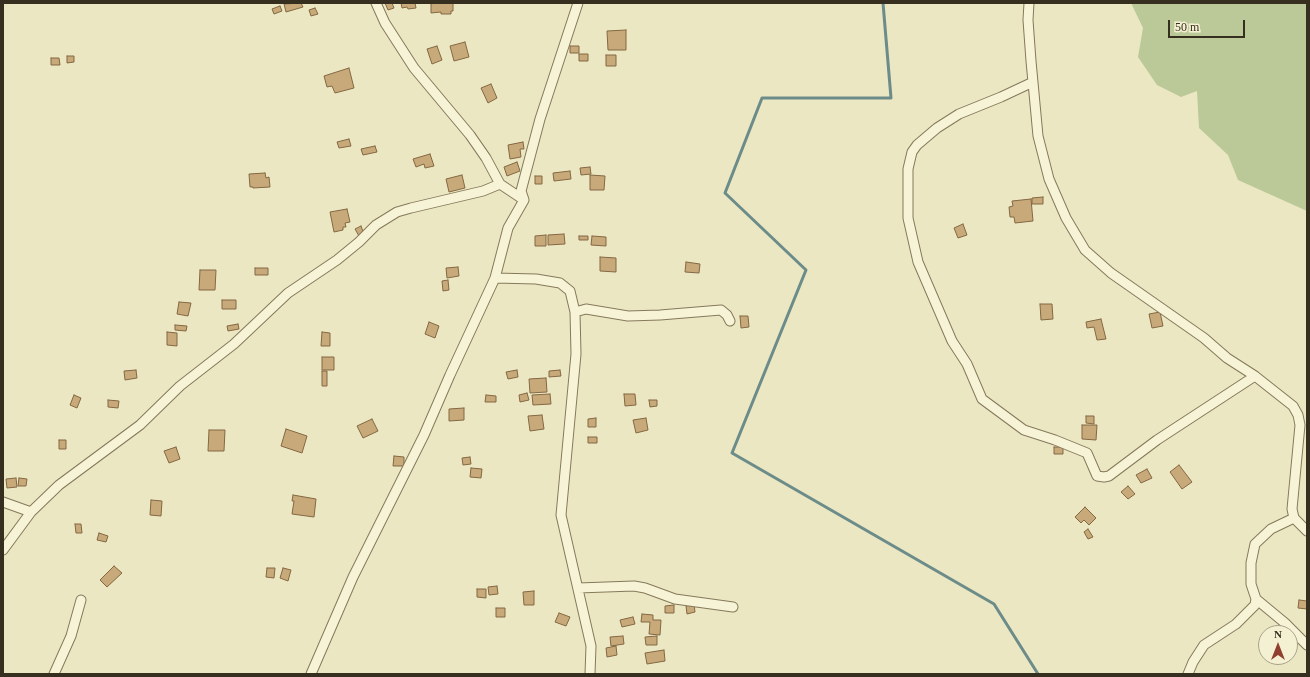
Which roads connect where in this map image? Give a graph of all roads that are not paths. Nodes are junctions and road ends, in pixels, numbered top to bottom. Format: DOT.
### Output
graph roads {
  1 [pos="376,3"];
  2 [pos="578,3"];
  3 [pos="1028,3"];
  4 [pos="1033,82"];
  5 [pos="500,184"];
  6 [pos="524,200"];
  7 [pos="495,278"];
  8 [pos="575,312"];
  9 [pos="730,321"];
  10 [pos="1255,376"];
  11 [pos="3,502"];
  12 [pos="31,512"];
  13 [pos="1294,518"];
  14 [pos="1307,530"];
  15 [pos="3,550"];
  16 [pos="578,588"];
  17 [pos="1256,599"];
  18 [pos="81,600"];
  19 [pos="733,607"];
  20 [pos="1307,645"];
  21 [pos="54,674"];
  22 [pos="310,674"];
  23 [pos="590,674"];
  24 [pos="1188,674"];
  1 -- 5 [label="street"];
  2 -- 6 [label="street"];
  3 -- 4 [label="street"];
  4 -- 10 [label="street"];
  4 -- 10 [label="street"];
  5 -- 6 [label="street"];
  5 -- 12 [label="street"];
  6 -- 7 [label="street"];
  7 -- 8 [label="street"];
  7 -- 22 [label="street"];
  8 -- 9 [label="street"];
  8 -- 16 [label="street"];
  10 -- 13 [label="street"];
  11 -- 12 [label="street"];
  12 -- 15 [label="street"];
  13 -- 14 [label="street"];
  13 -- 17 [label="street"];
  16 -- 19 [label="street"];
  16 -- 23 [label="street"];
  17 -- 20 [label="street"];
  17 -- 24 [label="street"];
  18 -- 21 [label="street"];
}
